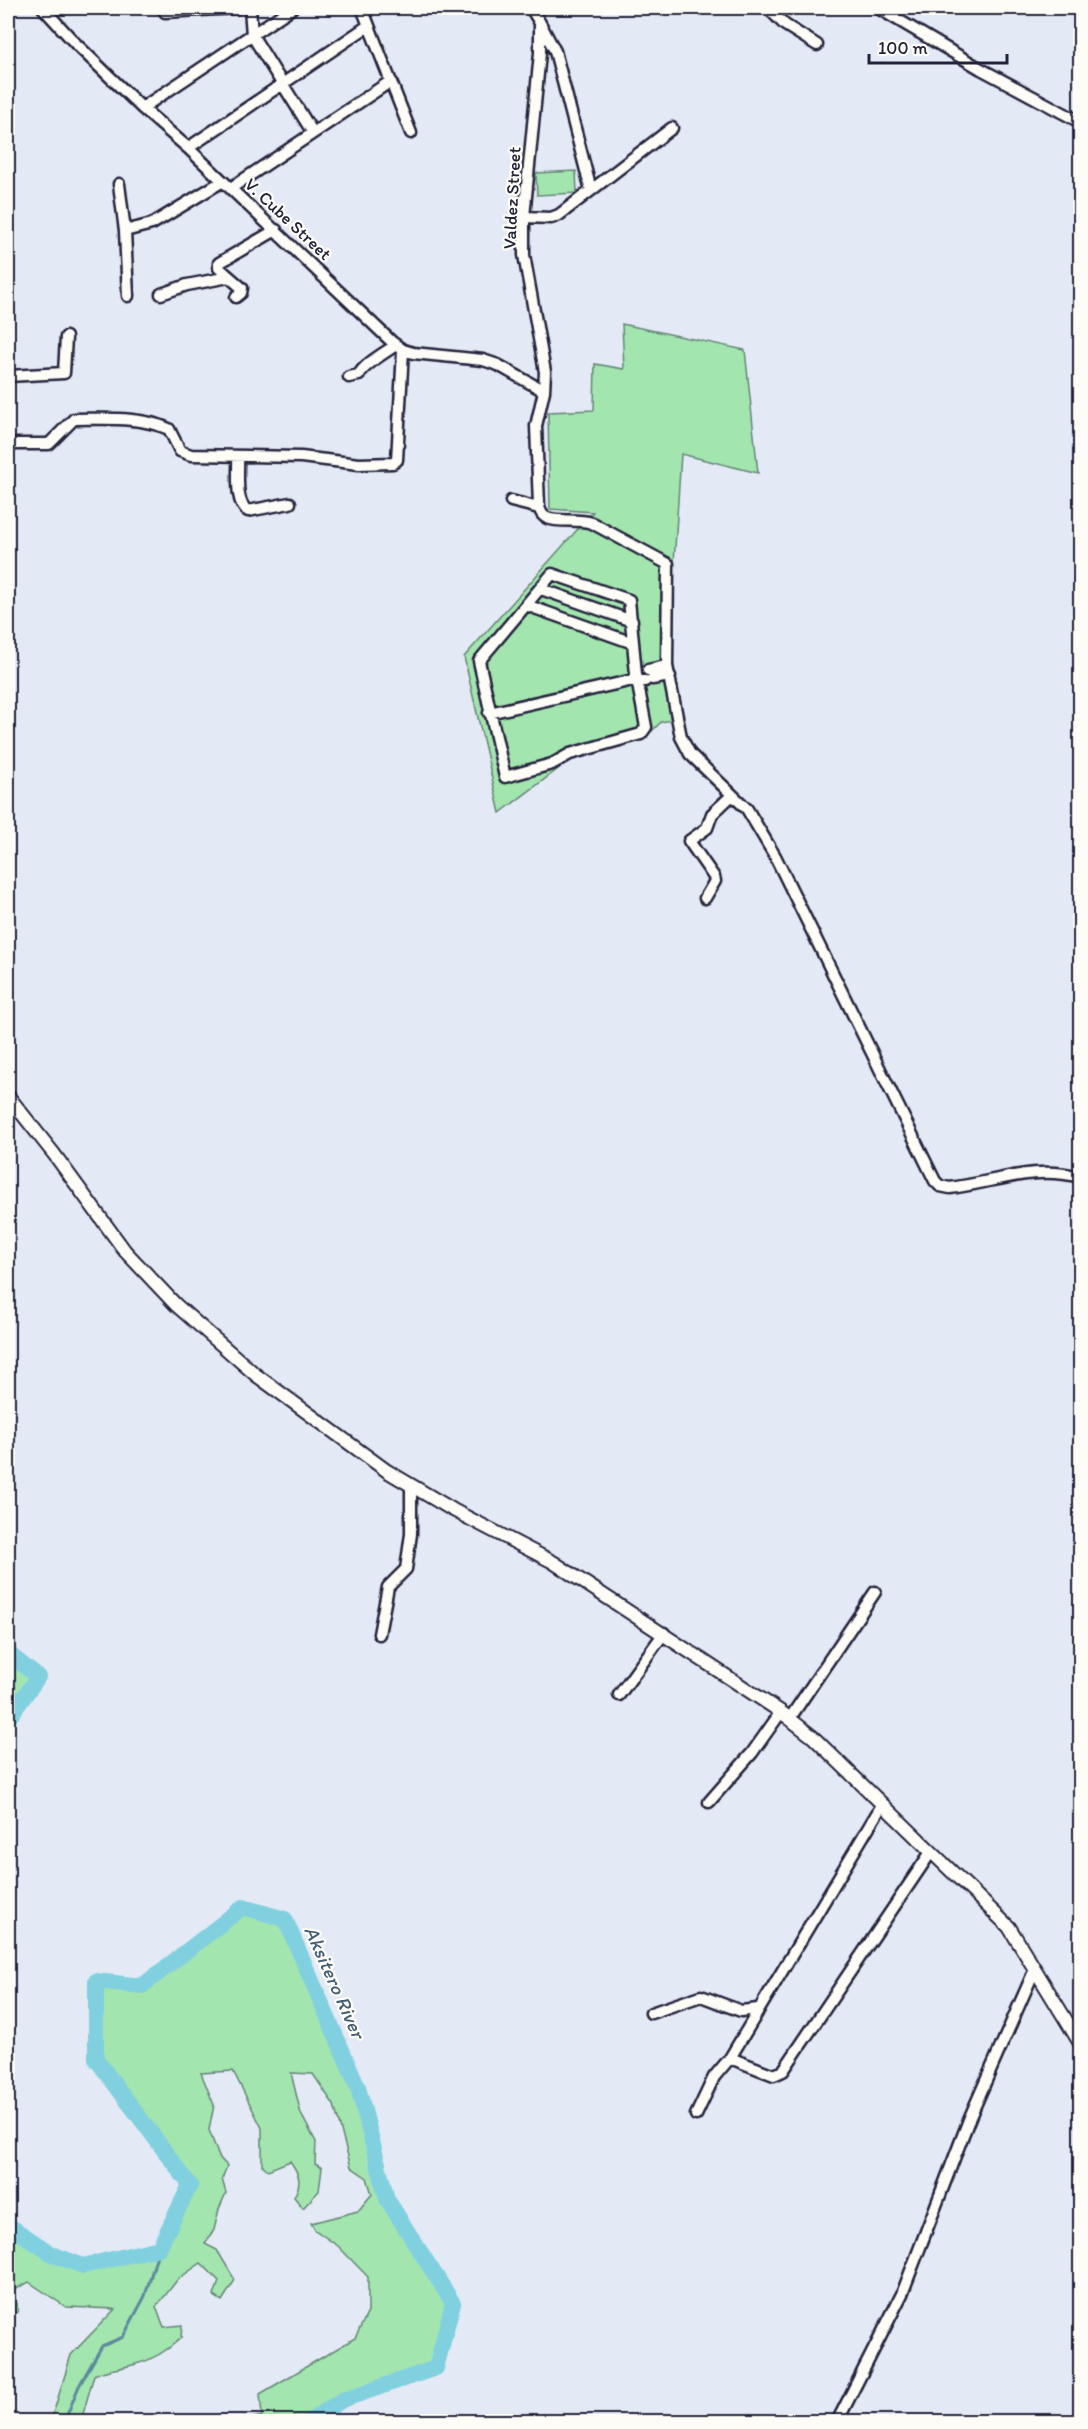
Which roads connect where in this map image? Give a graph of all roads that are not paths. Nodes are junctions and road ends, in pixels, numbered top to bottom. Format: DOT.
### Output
graph roads {
  1 [pos="44,8"];
  2 [pos="236,8"];
  3 [pos="250,8"];
  4 [pos="292,8"];
  5 [pos="362,8"];
  6 [pos="531,8"];
  7 [pos="768,8"];
  8 [pos="878,8"];
  9 [pos="165,12"];
  10 [pos="540,23"];
  11 [pos="368,26"];
  12 [pos="252,35"];
  13 [pos="817,45"];
  14 [pos="391,81"];
  15 [pos="283,84"];
  16 [pos="142,108"];
  17 [pos="1080,122"];
  18 [pos="672,128"];
  19 [pos="313,133"];
  20 [pos="411,133"];
  21 [pos="188,148"];
  22 [pos="119,184"];
  23 [pos="227,184"];
  24 [pos="591,190"];
  25 [pos="524,217"];
  26 [pos="276,230"];
  27 [pos="125,231"];
  28 [pos="230,277"];
  29 [pos="161,294"];
  30 [pos="128,296"];
  31 [pos="236,297"];
  32 [pos="66,337"];
  33 [pos="399,347"];
  34 [pos="8,376"];
  35 [pos="349,377"];
  36 [pos="544,391"];
  37 [pos="8,444"];
  38 [pos="238,456"];
  39 [pos="512,501"];
  40 [pos="290,503"];
  41 [pos="539,508"];
  42 [pos="541,589"];
  43 [pos="526,605"];
  44 [pos="632,621"];
  45 [pos="633,643"];
  46 [pos="669,671"];
  47 [pos="642,677"];
  48 [pos="489,713"];
  49 [pos="732,795"];
  50 [pos="705,898"];
  51 [pos="8,1096"];
  52 [pos="1080,1177"];
  53 [pos="411,1486"];
  54 [pos="875,1592"];
  55 [pos="664,1633"];
  56 [pos="379,1634"];
  57 [pos="619,1695"];
  58 [pos="786,1715"];
  59 [pos="709,1802"];
  60 [pos="882,1805"];
  61 [pos="931,1852"];
  62 [pos="1035,1969"];
  63 [pos="758,2009"];
  64 [pos="651,2013"];
  65 [pos="1080,2043"];
  66 [pos="730,2058"];
  67 [pos="696,2115"];
  68 [pos="837,2421"];
  1 -- 16 [label="street, V. Cube Street"];
  2 -- 9 [label="street"];
  3 -- 12 [label="street"];
  4 -- 12 [label="street"];
  5 -- 11 [label="street"];
  6 -- 10 [label="street"];
  7 -- 13 [label="street"];
  8 -- 17 [label="street"];
  10 -- 24 [label="street"];
  10 -- 25 [label="street, Valdez Street"];
  11 -- 14 [label="street"];
  11 -- 15 [label="street"];
  12 -- 15 [label="street"];
  12 -- 16 [label="street"];
  14 -- 19 [label="street"];
  14 -- 20 [label="street"];
  15 -- 19 [label="street"];
  15 -- 21 [label="street"];
  16 -- 21 [label="street, V. Cube Street"];
  18 -- 24 [label="street"];
  19 -- 23 [label="street"];
  21 -- 23 [label="street, V. Cube Street"];
  22 -- 27 [label="street"];
  23 -- 26 [label="street, V. Cube Street"];
  23 -- 27 [label="street"];
  24 -- 25 [label="street"];
  25 -- 36 [label="street, Valdez Street"];
  26 -- 28 [label="street"];
  26 -- 33 [label="street, V. Cube Street"];
  27 -- 30 [label="street"];
  28 -- 29 [label="street"];
  28 -- 31 [label="street"];
  32 -- 34 [label="street"];
  33 -- 35 [label="street"];
  33 -- 36 [label="street"];
  33 -- 38 [label="street"];
  36 -- 41 [label="street, Valdez Street"];
  37 -- 38 [label="street"];
  38 -- 40 [label="street"];
  39 -- 41 [label="street"];
  41 -- 46 [label="street"];
  42 -- 43 [label="street"];
  42 -- 44 [label="street"];
  42 -- 44 [label="street"];
  43 -- 45 [label="street"];
  43 -- 48 [label="street"];
  44 -- 45 [label="street"];
  45 -- 47 [label="street"];
  46 -- 47 [label="street"];
  46 -- 49 [label="street"];
  47 -- 48 [label="street"];
  47 -- 48 [label="street"];
  49 -- 50 [label="street"];
  49 -- 52 [label="street"];
  51 -- 53 [label="street"];
  53 -- 55 [label="street"];
  53 -- 56 [label="street"];
  54 -- 58 [label="street"];
  55 -- 57 [label="street"];
  55 -- 58 [label="street"];
  58 -- 59 [label="street"];
  58 -- 60 [label="street"];
  60 -- 61 [label="street"];
  60 -- 63 [label="street"];
  61 -- 62 [label="street"];
  61 -- 66 [label="street"];
  62 -- 65 [label="street"];
  62 -- 68 [label="street"];
  63 -- 64 [label="street"];
  63 -- 66 [label="street"];
  66 -- 67 [label="street"];
}
